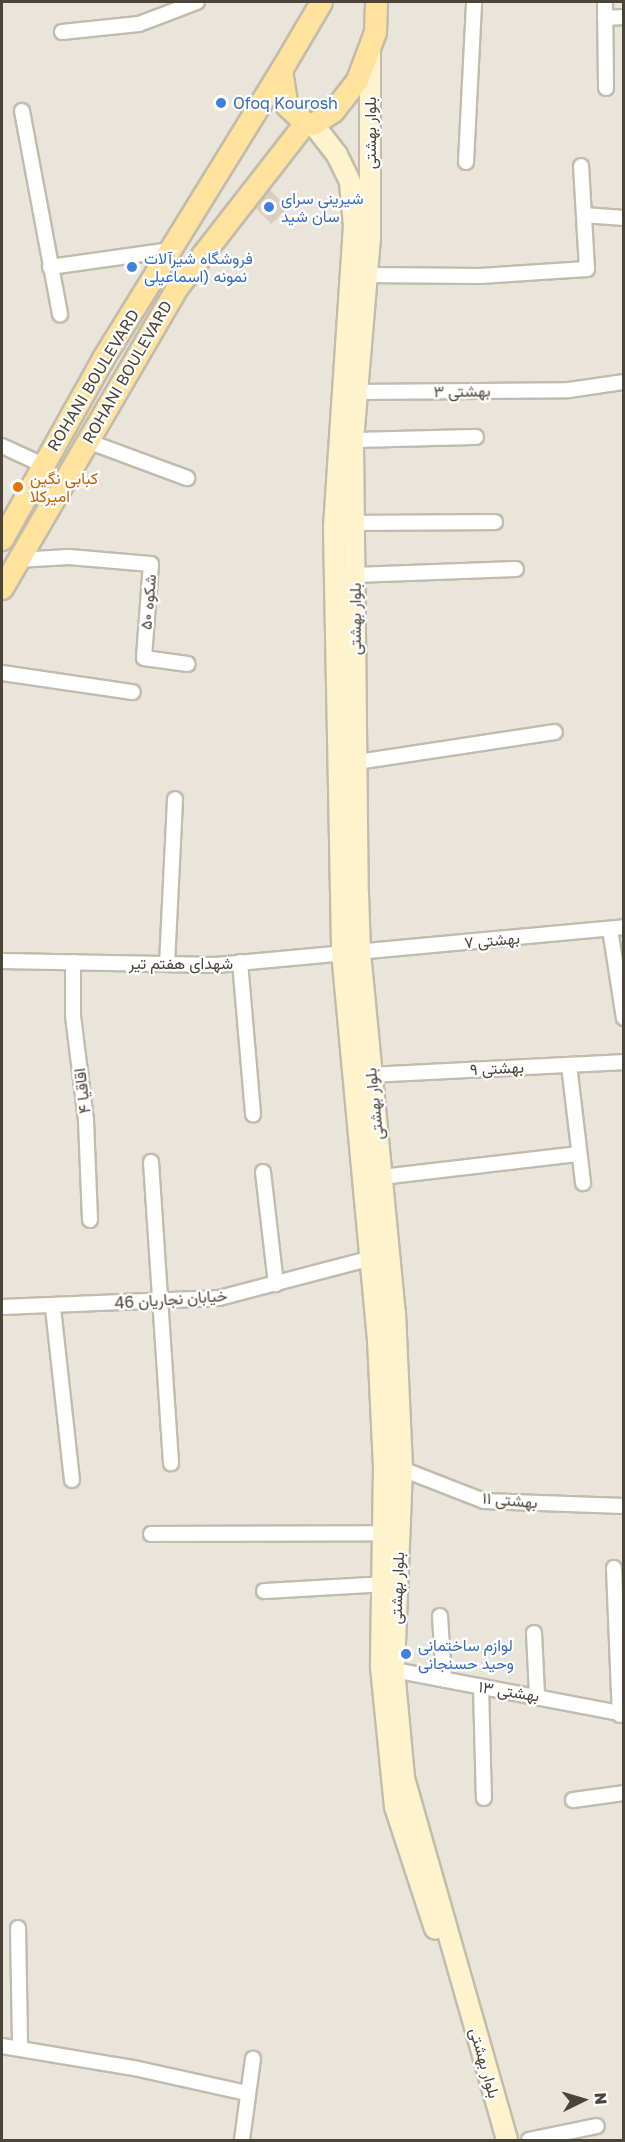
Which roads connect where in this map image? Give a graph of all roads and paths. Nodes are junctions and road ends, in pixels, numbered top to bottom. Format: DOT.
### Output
graph roads {
  1 [pos="197,2"];
  2 [pos="321,2"];
  3 [pos="474,2"];
  4 [pos="605,2"];
  5 [pos="378,3"];
  6 [pos="624,17"];
  7 [pos="605,18"];
  8 [pos="62,32"];
  9 [pos="370,52"];
  10 [pos="281,70"];
  11 [pos="606,88"];
  12 [pos="22,111"];
  13 [pos="309,123"];
  14 [pos="465,162"];
  15 [pos="582,166"];
  16 [pos="584,215"];
  17 [pos="624,218"];
  18 [pos="171,250"];
  19 [pos="50,267"];
  20 [pos="366,275"];
  21 [pos="60,314"];
  22 [pos="353,345"];
  23 [pos="624,382"];
  24 [pos="356,392"];
  25 [pos="476,437"];
  26 [pos="353,440"];
  27 [pos="87,441"];
  28 [pos="2,446"];
  29 [pos="43,465"];
  30 [pos="187,478"];
  31 [pos="495,522"];
  32 [pos="354,523"];
  33 [pos="2,539"];
  34 [pos="17,560"];
  35 [pos="516,569"];
  36 [pos="355,575"];
  37 [pos="2,588"];
  38 [pos="188,664"];
  39 [pos="2,673"];
  40 [pos="347,691"];
  41 [pos="133,692"];
  42 [pos="555,732"];
  43 [pos="357,762"];
  44 [pos="175,799"];
  45 [pos="617,928"];
  46 [pos="351,952"];
  47 [pos="2,961"];
  48 [pos="73,962"];
  49 [pos="240,962"];
  50 [pos="167,964"];
  51 [pos="624,1018"];
  52 [pos="624,1062"];
  53 [pos="568,1065"];
  54 [pos="371,1075"];
  55 [pos="253,1114"];
  56 [pos="579,1154"];
  57 [pos="151,1162"];
  58 [pos="263,1172"];
  59 [pos="382,1177"];
  60 [pos="583,1183"];
  61 [pos="90,1220"];
  62 [pos="380,1257"];
  63 [pos="276,1284"];
  64 [pos="158,1301"];
  65 [pos="2,1307"];
  66 [pos="53,1308"];
  67 [pos="171,1463"];
  68 [pos="402,1469"];
  69 [pos="72,1480"];
  70 [pos="624,1506"];
  71 [pos="384,1533"];
  72 [pos="151,1534"];
  73 [pos="614,1568"];
  74 [pos="384,1584"];
  75 [pos="264,1591"];
  76 [pos="440,1616"];
  77 [pos="534,1633"];
  78 [pos="394,1671"];
  79 [pos="444,1680"];
  80 [pos="481,1687"];
  81 [pos="537,1695"];
  82 [pos="622,1714"];
  83 [pos="624,1793"];
  84 [pos="484,1798"];
  85 [pos="573,1800"];
  86 [pos="18,1928"];
  87 [pos="8,2049"];
  88 [pos="253,2059"];
  89 [pos="247,2093"];
  90 [pos="597,2126"];
  91 [pos="242,2140"];
  92 [pos="495,2140"];
  93 [pos="507,2140"];
  94 [pos="529,2140"];
  1 -- 8 [label="street"];
  2 -- 10 [label="main road, ROHANI BOULEVARD"];
  3 -- 14 [label="street"];
  4 -- 7 [label="street"];
  5 -- 9 [label="main road, ROHANI BOULEVARD"];
  6 -- 7 [label="street"];
  7 -- 11 [label="street"];
  9 -- 13 [label="main road, ROHANI BOULEVARD"];
  9 -- 20 [label="main road, بلوار بهشتی"];
  10 -- 13 [label="main road"];
  10 -- 18 [label="main road, ROHANI BOULEVARD"];
  12 -- 19 [label="street"];
  13 -- 22 [label="main road, بلوار بهشتی"];
  13 -- 27 [label="main road, ROHANI BOULEVARD"];
  15 -- 16 [label="street"];
  16 -- 17 [label="street"];
  16 -- 20 [label="street"];
  18 -- 19 [label="street"];
  18 -- 29 [label="main road, ROHANI BOULEVARD"];
  19 -- 21 [label="street"];
  20 -- 22 [label="main road, بلوار بهشتی"];
  22 -- 24 [label="main road, بلوار بهشتی"];
  22 -- 40 [label="main road, بلوار بهشتی"];
  23 -- 24 [label="street, بهشتی ۳"];
  24 -- 26 [label="main road, بلوار بهشتی"];
  25 -- 26 [label="street"];
  26 -- 32 [label="main road, بلوار بهشتی"];
  27 -- 30 [label="street"];
  27 -- 34 [label="main road, ROHANI BOULEVARD"];
  28 -- 29 [label="street"];
  29 -- 33 [label="main road, ROHANI BOULEVARD"];
  31 -- 32 [label="street"];
  32 -- 36 [label="main road, بلوار بهشتی"];
  34 -- 37 [label="main road"];
  34 -- 38 [label="street, شکوه ۵۰"];
  35 -- 36 [label="street"];
  36 -- 40 [label="main road, بلوار بهشتی"];
  39 -- 41 [label="street"];
  40 -- 43 [label="main road, بلوار بهشتی"];
  40 -- 46 [label="main road, بلوار بهشتی"];
  42 -- 43 [label="street"];
  43 -- 46 [label="main road, بلوار بهشتی"];
  44 -- 50 [label="street"];
  45 -- 46 [label="street, بهشتی ۷"];
  45 -- 51 [label="street"];
  46 -- 49 [label="street, شهدای هفتم تیر"];
  46 -- 54 [label="main road, بلوار بهشتی"];
  46 -- 62 [label="main road, بلوار بهشتی"];
  47 -- 48 [label="street, شهدای هفتم تیر"];
  48 -- 50 [label="street, شهدای هفتم تیر"];
  48 -- 61 [label="street, اقاقیا ۴"];
  49 -- 50 [label="street, شهدای هفتم تیر"];
  49 -- 55 [label="street"];
  52 -- 53 [label="street, بهشتی ۹"];
  53 -- 54 [label="street, بهشتی ۹"];
  53 -- 56 [label="street"];
  54 -- 59 [label="main road, بلوار بهشتی"];
  56 -- 59 [label="street"];
  56 -- 60 [label="street"];
  57 -- 64 [label="street"];
  58 -- 63 [label="street"];
  59 -- 62 [label="main road, بلوار بهشتی"];
  62 -- 63 [label="street, خیابان نجاریان 46"];
  62 -- 68 [label="main road, بلوار بهشتی"];
  62 -- 71 [label="main road, بلوار بهشتی"];
  63 -- 64 [label="street, خیابان نجاریان 46"];
  64 -- 66 [label="street, خیابان نجاریان 46"];
  64 -- 67 [label="street"];
  65 -- 66 [label="street, خیابان نجاریان 46"];
  66 -- 69 [label="street"];
  68 -- 70 [label="street, بهشتی ۱۱"];
  68 -- 78 [label="main road, بلوار بهشتی"];
  71 -- 72 [label="street"];
  71 -- 74 [label="main road, بلوار بهشتی"];
  73 -- 82 [label="street"];
  74 -- 75 [label="street"];
  74 -- 92 [label="main road, بلوار بهشتی"];
  76 -- 79 [label="street"];
  77 -- 81 [label="street"];
  78 -- 79 [label="street, بهشتی ۱۳"];
  78 -- 93 [label="main road, بلوار بهشتی"];
  79 -- 80 [label="street, بهشتی ۱۳"];
  80 -- 81 [label="street, بهشتی ۱۳"];
  80 -- 84 [label="street"];
  81 -- 82 [label="street, بهشتی ۱۳"];
  83 -- 85 [label="street"];
  86 -- 87 [label="street"];
  87 -- 89 [label="street"];
  88 -- 89 [label="street"];
  89 -- 91 [label="street"];
  90 -- 94 [label="street"];
}
